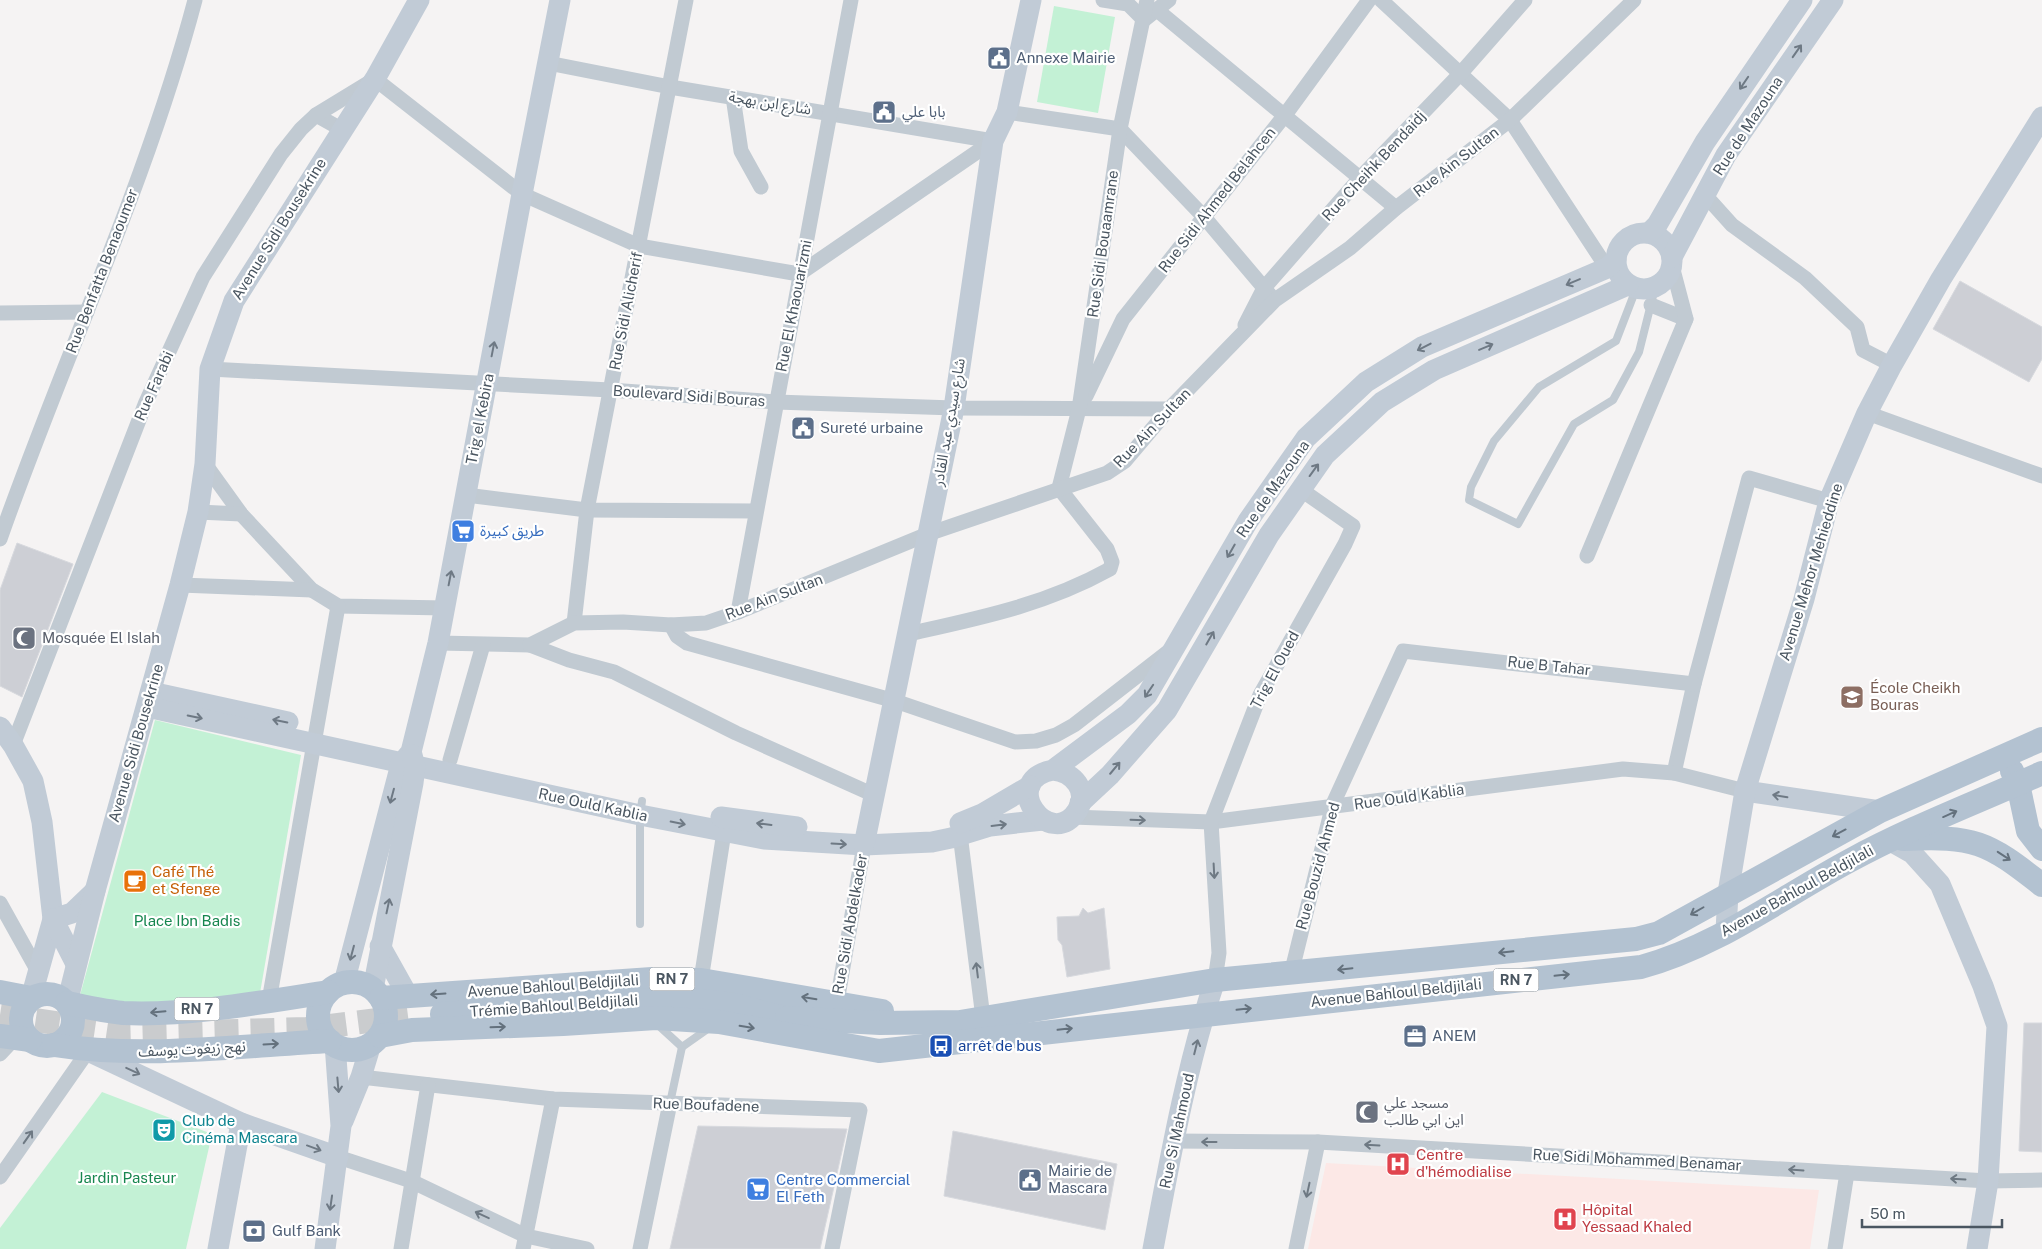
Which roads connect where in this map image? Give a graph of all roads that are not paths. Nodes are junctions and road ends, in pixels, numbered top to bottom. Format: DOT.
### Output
graph roads {
  1 [pos="195,0"];
  2 [pos="419,0"];
  3 [pos="560,0"];
  4 [pos="686,0"];
  5 [pos="851,0"];
  6 [pos="1031,0"];
  7 [pos="1103,0"];
  8 [pos="1169,0"];
  9 [pos="1369,0"];
  10 [pos="1381,0"];
  11 [pos="1525,0"];
  12 [pos="1634,0"];
  13 [pos="1802,0"];
  14 [pos="1833,0"];
  15 [pos="1148,9"];
  16 [pos="548,63"];
  17 [pos="1461,73"];
  18 [pos="374,79"];
  19 [pos="670,87"];
  20 [pos="734,97"];
  21 [pos="1007,112"];
  22 [pos="830,113"];
  23 [pos="316,115"];
  24 [pos="1285,115"];
  25 [pos="2042,117"];
  26 [pos="1510,120"];
  27 [pos="341,129"];
  28 [pos="1120,129"];
  29 [pos="994,141"];
  30 [pos="1361,177"];
  31 [pos="760,187"];
  32 [pos="522,194"];
  33 [pos="1705,195"];
  34 [pos="1396,208"];
  35 [pos="1204,216"];
  36 [pos="1649,233"];
  37 [pos="639,246"];
  38 [pos="1672,262"];
  39 [pos="1611,264"];
  40 [pos="799,274"];
  41 [pos="1264,288"];
  42 [pos="1642,291"];
  43 [pos="1275,300"];
  44 [pos="87,312"];
  45 [pos="0,314"];
  46 [pos="1686,318"];
  47 [pos="1236,342"];
  48 [pos="1892,365"];
  49 [pos="210,369"];
  50 [pos="486,385"];
  51 [pos="610,390"];
  52 [pos="776,402"];
  53 [pos="954,408"];
  54 [pos="1079,409"];
  55 [pos="1169,409"];
  56 [pos="1867,414"];
  57 [pos="205,464"];
  58 [pos="2042,476"];
  59 [pos="1059,488"];
  60 [pos="1300,489"];
  61 [pos="466,495"];
  62 [pos="1829,501"];
  63 [pos="587,510"];
  64 [pos="756,511"];
  65 [pos="198,512"];
  66 [pos="241,514"];
  67 [pos="928,534"];
  68 [pos="0,539"];
  69 [pos="1587,556"];
  70 [pos="180,586"];
  71 [pos="312,590"];
  72 [pos="338,606"];
  73 [pos="445,608"];
  74 [pos="738,612"];
  75 [pos="574,623"];
  76 [pos="671,625"];
  77 [pos="908,634"];
  78 [pos="438,643"];
  79 [pos="483,645"];
  80 [pos="530,645"];
  81 [pos="1175,647"];
  82 [pos="1403,651"];
  83 [pos="1694,684"];
  84 [pos="149,700"];
  85 [pos="895,701"];
  86 [pos="0,728"];
  87 [pos="316,736"];
  88 [pos="2042,739"];
  89 [pos="13,745"];
  90 [pos="1997,758"];
  91 [pos="450,760"];
  92 [pos="409,761"];
  93 [pos="1054,770"];
  94 [pos="1674,773"];
  95 [pos="2042,773"];
  96 [pos="2018,784"];
  97 [pos="1030,786"];
  98 [pos="1744,791"];
  99 [pos="874,795"];
  100 [pos="641,808"];
  101 [pos="1332,808"];
  102 [pos="1076,810"];
  103 [pos="1880,811"];
  104 [pos="1043,820"];
  105 [pos="1211,822"];
  106 [pos="959,829"];
  107 [pos="724,832"];
  108 [pos="866,838"];
  109 [pos="1889,840"];
  110 [pos="2042,849"];
  111 [pos="2042,885"];
  112 [pos="95,891"];
  113 [pos="1728,893"];
  114 [pos="0,903"];
  115 [pos="53,919"];
  116 [pos="640,924"];
  117 [pos="1726,931"];
  118 [pos="380,946"];
  119 [pos="76,964"];
  120 [pos="38,973"];
  121 [pos="1291,974"];
  122 [pos="701,980"];
  123 [pos="1215,980"];
  124 [pos="336,987"];
  125 [pos="0,992"];
  126 [pos="377,993"];
  127 [pos="31,998"];
  128 [pos="269,1001"];
  129 [pos="837,1002"];
  130 [pos="66,1003"];
  131 [pos="408,1006"];
  132 [pos="1204,1014"];
  133 [pos="650,1018"];
  134 [pos="787,1018"];
  135 [pos="972,1020"];
  136 [pos="718,1022"];
  137 [pos="375,1040"];
  138 [pos="11,1042"];
  139 [pos="332,1042"];
  140 [pos="947,1044"];
  141 [pos="54,1045"];
  142 [pos="682,1047"];
  143 [pos="88,1051"];
  144 [pos="361,1077"];
  145 [pos="428,1085"];
  146 [pos="553,1099"];
  147 [pos="670,1103"];
  148 [pos="241,1122"];
  149 [pos="341,1126"];
  150 [pos="1173,1142"];
  151 [pos="1318,1142"];
  152 [pos="338,1157"];
  153 [pos="1847,1173"];
  154 [pos="0,1177"];
  155 [pos="2042,1180"];
  156 [pos="411,1181"];
  157 [pos="1988,1181"];
  158 [pos="525,1242"];
  159 [pos="218,1249"];
  160 [pos="325,1249"];
  161 [pos="401,1249"];
  162 [pos="587,1249"];
  163 [pos="640,1249"];
  164 [pos="832,1249"];
  165 [pos="1153,1249"];
  166 [pos="1296,1249"];
  167 [pos="1834,1249"];
  168 [pos="1977,1249"];
  1 -- 44 [label="street, Rue Benfatta Benaoumer"];
  2 -- 18 [label="street, Avenue Sidi Bousekrine"];
  3 -- 16 [label="street, Trig el Kebira"];
  4 -- 19 [label="street, Rue Sidi Alicherif"];
  5 -- 22 [label="street, Rue El Khaouarizmi"];
  6 -- 21 [label="street, شارع سيدي عبد القادر"];
  7 -- 15 [label="street"];
  8 -- 15 [label="street"];
  9 -- 24 [label="street, Rue Sidi Ahmed Belahcen"];
  10 -- 17 [label="street"];
  11 -- 17 [label="street, Rue Cheihk Bendaidj"];
  12 -- 26 [label="street, Rue Ain Sultan"];
  13 -- 36 [label="street, Rue de Mazouna, one-way"];
  33 -- 14 [label="street, Rue de Mazouna, one-way"];
  15 -- 24 [label="street"];
  15 -- 28 [label="street, Rue Sidi Bouaamrane"];
  16 -- 19 [label="street, شارع ابن بهجة"];
  16 -- 32 [label="street, Trig el Kebira"];
  17 -- 26 [label="street"];
  17 -- 30 [label="street, Rue Cheihk Bendaidj"];
  18 -- 23 [label="street, Rue Farabi"];
  18 -- 27 [label="street, Avenue Sidi Bousekrine"];
  18 -- 32 [label="street"];
  19 -- 20 [label="street, شارع ابن بهجة"];
  19 -- 37 [label="street, Rue Sidi Alicherif"];
  20 -- 22 [label="street, شارع ابن بهجة"];
  20 -- 31 [label="street"];
  21 -- 28 [label="street"];
  21 -- 29 [label="street, شارع سيدي عبد القادر"];
  22 -- 29 [label="street, شارع ابن بهجة"];
  22 -- 40 [label="street, Rue El Khaouarizmi"];
  23 -- 27 [label="street"];
  23 -- 89 [label="street, Rue Farabi"];
  24 -- 30 [label="street"];
  24 -- 35 [label="street, Rue Sidi Ahmed Belahcen"];
  25 -- 48 [label="street, Avenue Mehor Mehieddine"];
  26 -- 34 [label="street, Rue Ain Sultan"];
  26 -- 39 [label="street"];
  27 -- 49 [label="street, Avenue Sidi Bousekrine"];
  28 -- 35 [label="street"];
  28 -- 54 [label="street, Rue Sidi Bouaamrane"];
  29 -- 40 [label="street"];
  29 -- 53 [label="street, شارع سيدي عبد القادر"];
  30 -- 34 [label="street"];
  30 -- 41 [label="street, Rue Cheihk Bendaidj"];
  32 -- 37 [label="street"];
  50 -- 32 [label="street, Trig el Kebira, one-way"];
  33 -- 38 [label="street, Rue de Mazouna"];
  33 -- 48 [label="street"];
  34 -- 43 [label="street, Rue Ain Sultan"];
  35 -- 41 [label="street"];
  35 -- 54 [label="street, Rue Sidi Ahmed Belahcen"];
  36 -- 38 [label="street"];
  36 -- 39 [label="street"];
  37 -- 40 [label="street"];
  37 -- 51 [label="street, Rue Sidi Alicherif"];
  38 -- 42 [label="street"];
  38 -- 46 [label="street"];
  39 -- 42 [label="street"];
  39 -- 81 [label="street, Rue de Mazouna, one-way"];
  40 -- 52 [label="street, Rue El Khaouarizmi"];
  41 -- 43 [label="street"];
  41 -- 47 [label="street, Rue Cheihk Bendaidj"];
  42 -- 42 [label="lane"];
  42 -- 46 [label="street"];
  60 -- 42 [label="street, Rue de Mazouna, one-way"];
  43 -- 47 [label="street, Rue Ain Sultan"];
  44 -- 45 [label="street"];
  44 -- 68 [label="street, Rue Benfatta Benaoumer"];
  46 -- 69 [label="street"];
  47 -- 55 [label="street, Rue Ain Sultan"];
  48 -- 56 [label="street, Avenue Mehor Mehieddine"];
  49 -- 50 [label="street, Boulevard Sidi Bouras"];
  49 -- 57 [label="street, Avenue Sidi Bousekrine"];
  50 -- 51 [label="street, Boulevard Sidi Bouras"];
  50 -- 61 [label="street, Trig el Kebira"];
  51 -- 52 [label="street, Boulevard Sidi Bouras"];
  51 -- 63 [label="street, Rue Sidi Alicherif"];
  52 -- 53 [label="street, Boulevard Sidi Bouras"];
  52 -- 64 [label="street, Rue El Khaouarizmi"];
  53 -- 54 [label="street, Boulevard Sidi Bouras"];
  53 -- 67 [label="street, شارع سيدي عبد القادر"];
  54 -- 55 [label="street, Boulevard Sidi Bouras"];
  54 -- 59 [label="street, Rue Sidi Bouaamrane"];
  55 -- 59 [label="street, Rue Ain Sultan"];
  56 -- 58 [label="street"];
  56 -- 62 [label="street, Avenue Mehor Mehieddine"];
  57 -- 65 [label="street, Avenue Sidi Bousekrine"];
  57 -- 66 [label="street"];
  59 -- 67 [label="street, Rue Ain Sultan"];
  59 -- 77 [label="street"];
  102 -- 60 [label="street, Rue de Mazouna, one-way"];
  60 -- 105 [label="street, Trig El Oued"];
  61 -- 63 [label="street"];
  73 -- 61 [label="street, Trig el Kebira, one-way"];
  62 -- 83 [label="street"];
  62 -- 98 [label="street, Avenue Mehor Mehieddine"];
  63 -- 64 [label="street"];
  63 -- 75 [label="street, Rue Sidi Alicherif"];
  64 -- 74 [label="street, Rue El Khaouarizmi"];
  65 -- 66 [label="street"];
  65 -- 70 [label="street, Avenue Sidi Bousekrine"];
  66 -- 71 [label="street"];
  67 -- 74 [label="street, Rue Ain Sultan"];
  67 -- 77 [label="street, شارع سيدي عبد القادر"];
  70 -- 71 [label="street"];
  70 -- 84 [label="street, Avenue Sidi Bousekrine"];
  71 -- 72 [label="street"];
  72 -- 73 [label="street"];
  72 -- 87 [label="street"];
  73 -- 78 [label="street, Trig el Kebira"];
  74 -- 76 [label="street, Rue Ain Sultan"];
  75 -- 76 [label="street, Rue Ain Sultan"];
  75 -- 80 [label="street, Rue Ain Sultan"];
  76 -- 85 [label="street"];
  77 -- 85 [label="street, شارع سيدي عبد القادر"];
  78 -- 79 [label="street, Rue Ain Sultan"];
  78 -- 92 [label="street, Trig el Kebira"];
  79 -- 80 [label="street, Rue Ain Sultan"];
  79 -- 91 [label="street"];
  80 -- 99 [label="street"];
  81 -- 85 [label="street"];
  81 -- 93 [label="street, Rue de Mazouna, one-way"];
  82 -- 83 [label="street, Rue B Tahar"];
  82 -- 101 [label="street, Rue Bouzid Ahmed"];
  83 -- 94 [label="street"];
  84 -- 87 [label="street, Rue Ould Kablia"];
  84 -- 112 [label="street, Avenue Sidi Bousekrine"];
  85 -- 99 [label="street, شارع سيدي عبد القادر"];
  86 -- 89 [label="street"];
  87 -- 92 [label="street, Rue Ould Kablia"];
  87 -- 128 [label="street"];
  88 -- 90 [label="main road, Avenue Bahloul Beldjilali / RN 7"];
  89 -- 115 [label="street"];
  90 -- 96 [label="main road"];
  90 -- 103 [label="main road, Avenue Bahloul Beldjilali / RN 7"];
  91 -- 92 [label="street, Rue Ould Kablia"];
  91 -- 100 [label="street, Rue Ould Kablia"];
  92 -- 100 [label="street, Rue Ould Kablia"];
  118 -- 92 [label="street, one-way"];
  92 -- 124 [label="street, one-way"];
  93 -- 97 [label="street"];
  93 -- 102 [label="street"];
  94 -- 98 [label="street, Rue Ould Kablia"];
  94 -- 101 [label="street, Rue Ould Kablia"];
  95 -- 96 [label="main road, Avenue Bahloul Beldjilali / RN 7"];
  109 -- 96 [label="main road, Avenue Bahloul Beldjilali / RN 7, one-way"];
  96 -- 110 [label="main road"];
  97 -- 104 [label="street"];
  97 -- 106 [label="street, Rue Ould Kablia"];
  103 -- 98 [label="street, one-way"];
  98 -- 113 [label="street, Avenue Mehor Mehieddine"];
  99 -- 108 [label="street, شارع سيدي عبد القادر"];
  100 -- 107 [label="street, Rue Ould Kablia, one-way"];
  108 -- 100 [label="street, Rue Ould Kablia, one-way"];
  100 -- 116 [label="lane"];
  101 -- 105 [label="street, Rue Ould Kablia"];
  101 -- 121 [label="street, Rue Bouzid Ahmed"];
  102 -- 104 [label="street"];
  102 -- 105 [label="street, Rue Ould Kablia, one-way"];
  103 -- 113 [label="main road, Avenue Bahloul Beldjilali / RN 7, one-way"];
  106 -- 104 [label="street, Rue Ould Kablia, one-way"];
  105 -- 123 [label="street, one-way"];
  106 -- 108 [label="street, Rue Ould Kablia"];
  135 -- 106 [label="street, one-way"];
  107 -- 108 [label="street, Rue Ould Kablia, one-way"];
  107 -- 122 [label="street"];
  108 -- 129 [label="street, Rue Sidi Abdelkader"];
  109 -- 111 [label="main road, one-way"];
  109 -- 117 [label="main road, Avenue Bahloul Beldjilali / RN 7"];
  109 -- 157 [label="street"];
  112 -- 115 [label="street"];
  112 -- 119 [label="street, Avenue Sidi Bousekrine"];
  113 -- 117 [label="street, Avenue Mehor Mehieddine"];
  113 -- 121 [label="main road, Avenue Bahloul Beldjilali / RN 7, one-way"];
  114 -- 120 [label="street"];
  115 -- 119 [label="street"];
  115 -- 120 [label="street"];
  132 -- 117 [label="main road, Avenue Bahloul Beldjilali / RN 7, one-way"];
  118 -- 126 [label="street"];
  118 -- 131 [label="street"];
  119 -- 130 [label="street, Avenue Sidi Bousekrine"];
  120 -- 127 [label="street"];
  121 -- 123 [label="main road, Avenue Bahloul Beldjilali / RN 7"];
  129 -- 122 [label="main road, Avenue Bahloul Beldjilali / RN 7, one-way"];
  122 -- 131 [label="main road, Avenue Bahloul Beldjilali / RN 7, one-way"];
  123 -- 132 [label="street, Rue Si Mahmoud"];
  123 -- 135 [label="main road, Avenue Bahloul Beldjilali / RN 7"];
  124 -- 126 [label="main road"];
  124 -- 128 [label="main road, RN 7"];
  124 -- 139 [label="main road"];
  125 -- 127 [label="main road"];
  126 -- 131 [label="main road, Avenue Bahloul Beldjilali / RN 7"];
  126 -- 137 [label="main road"];
  127 -- 130 [label="main road"];
  127 -- 138 [label="main road"];
  128 -- 130 [label="main road, RN 7, one-way"];
  129 -- 135 [label="main road, Avenue Bahloul Beldjilali / RN 7"];
  130 -- 141 [label="main road"];
  131 -- 134 [label="main road, Trémie Bahloul Beldjilali / RN 7"];
  140 -- 132 [label="main road, Avenue Bahloul Beldjilali / RN 7, one-way"];
  150 -- 132 [label="street, Rue Si Mahmoud, one-way"];
  133 -- 136 [label="main road, Avenue Bahloul Beldjilali / RN 7"];
  137 -- 133 [label="main road, Avenue Bahloul Beldjilali / RN 7, one-way"];
  133 -- 142 [label="lane"];
  134 -- 135 [label="main road, Avenue Bahloul Beldjilali / RN 7"];
  134 -- 140 [label="main road, Avenue Bahloul Beldjilali / RN 7"];
  136 -- 140 [label="main road, Avenue Bahloul Beldjilali / RN 7, one-way"];
  136 -- 142 [label="lane"];
  137 -- 139 [label="main road"];
  137 -- 144 [label="street"];
  138 -- 141 [label="main road, نهج زيغوت يوسف"];
  143 -- 139 [label="main road, نهج زيغوت يوسف, one-way"];
  139 -- 149 [label="street, one-way"];
  141 -- 143 [label="main road, نهج زيغوت يوسف"];
  142 -- 147 [label="lane"];
  143 -- 148 [label="street, one-way"];
  154 -- 143 [label="street, one-way"];
  144 -- 145 [label="street, Rue Boufadene"];
  144 -- 149 [label="street"];
  145 -- 146 [label="street, Rue Boufadene"];
  145 -- 156 [label="street"];
  146 -- 147 [label="street, Rue Boufadene"];
  146 -- 158 [label="street"];
  147 -- 163 [label="street"];
  147 -- 164 [label="street, Rue Boufadene"];
  148 -- 152 [label="street, one-way"];
  148 -- 159 [label="street"];
  149 -- 152 [label="street"];
  151 -- 150 [label="street, Rue Sidi Mohammed Benamar, one-way"];
  150 -- 165 [label="street, Rue Si Mahmoud"];
  153 -- 151 [label="street, Rue Sidi Mohammed Benamar, one-way"];
  151 -- 166 [label="street, one-way"];
  152 -- 156 [label="street"];
  152 -- 160 [label="street, one-way"];
  157 -- 153 [label="street, Rue Sidi Mohammed Benamar, one-way"];
  153 -- 167 [label="street"];
  155 -- 157 [label="street, Rue Sidi Mohammed Benamar"];
  158 -- 156 [label="street, one-way"];
  156 -- 161 [label="street"];
  157 -- 168 [label="street"];
  158 -- 162 [label="street"];
}
